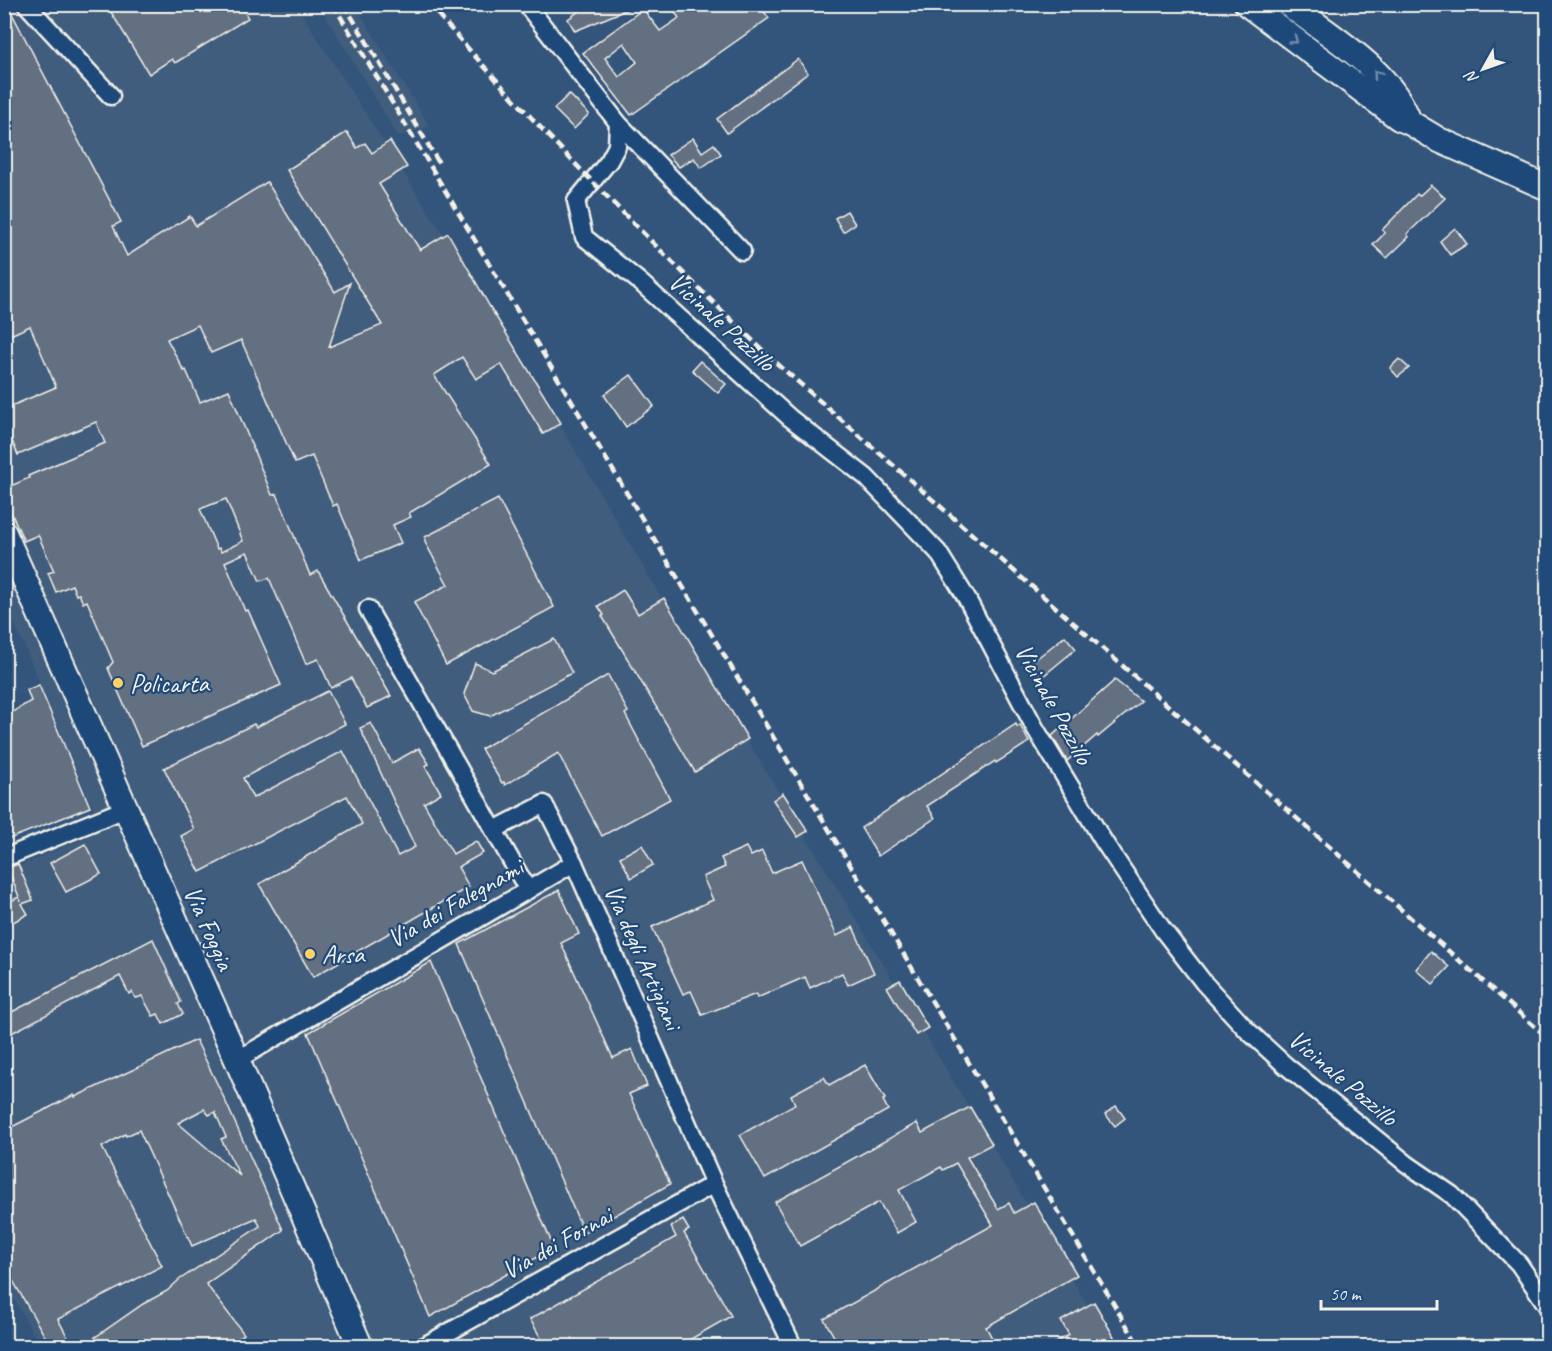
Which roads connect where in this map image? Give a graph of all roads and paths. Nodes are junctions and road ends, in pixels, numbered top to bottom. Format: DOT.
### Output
graph roads {
  1 [pos="26,4"];
  2 [pos="526,4"];
  3 [pos="1247,4"];
  4 [pos="1288,4"];
  5 [pos="111,96"];
  6 [pos="1409,122"];
  7 [pos="618,123"];
  8 [pos="1548,188"];
  9 [pos="742,251"];
  10 [pos="4,533"];
  11 [pos="368,609"];
  12 [pos="125,809"];
  13 [pos="494,830"];
  14 [pos="4,858"];
  15 [pos="574,863"];
  16 [pos="528,890"];
  17 [pos="237,1060"];
  18 [pos="714,1184"];
  19 [pos="1548,1307"];
  20 [pos="360,1347"];
  21 [pos="424,1347"];
  22 [pos="793,1347"];
  1 -- 5 [label="street"];
  2 -- 7 [label="street"];
  3 -- 6 [label="main road, one-way"];
  6 -- 4 [label="main road, one-way"];
  6 -- 8 [label="main road"];
  7 -- 9 [label="street"];
  7 -- 19 [label="street, Vicinale Pozzillo"];
  10 -- 12 [label="main road, Via Foggia"];
  11 -- 13 [label="street"];
  12 -- 14 [label="street"];
  12 -- 17 [label="main road, Via Foggia"];
  13 -- 15 [label="street, Via degli Artigiani"];
  13 -- 16 [label="street"];
  15 -- 16 [label="street, Via dei Falegnami"];
  15 -- 18 [label="street, Via degli Artigiani"];
  16 -- 17 [label="street, Via dei Falegnami"];
  17 -- 20 [label="main road, Via Foggia"];
  18 -- 21 [label="street, Via dei Fornai"];
  18 -- 22 [label="street, Via degli Artigiani"];
}
